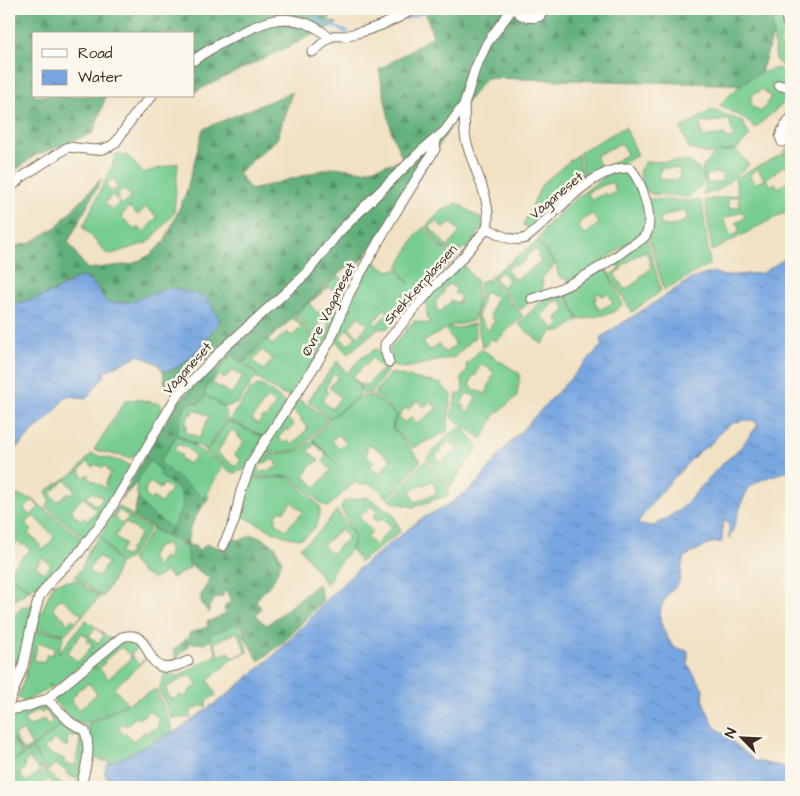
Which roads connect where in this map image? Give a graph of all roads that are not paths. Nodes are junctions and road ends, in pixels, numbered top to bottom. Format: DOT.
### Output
graph roads {
  1 [pos="414,9"];
  2 [pos="512,9"];
  3 [pos="518,9"];
  4 [pos="543,9"];
  5 [pos="786,9"];
  6 [pos="787,22"];
  7 [pos="329,38"];
  8 [pos="312,52"];
  9 [pos="195,59"];
  10 [pos="779,85"];
  11 [pos="791,89"];
  12 [pos="150,98"];
  13 [pos="464,105"];
  14 [pos="791,118"];
  15 [pos="791,136"];
  16 [pos="436,140"];
  17 [pos="9,189"];
  18 [pos="487,228"];
  19 [pos="532,299"];
  20 [pos="389,362"];
  21 [pos="223,546"];
  22 [pos="188,661"];
  23 [pos="47,699"];
  24 [pos="9,703"];
  25 [pos="9,710"];
  26 [pos="80,787"];
  1 -- 7 [label="street"];
  2 -- 13 [label="street, Våganeset"];
  3 -- 4 [label="street"];
  5 -- 6 [label="street"];
  7 -- 8 [label="street"];
  7 -- 9 [label="street"];
  10 -- 11 [label="street"];
  12 -- 17 [label="street"];
  13 -- 16 [label="street, Våganeset"];
  13 -- 18 [label="street, Våganeset"];
  14 -- 15 [label="street"];
  16 -- 21 [label="street, Øvre Våganeset"];
  16 -- 24 [label="street, Våganeset"];
  18 -- 19 [label="street, Våganeset"];
  18 -- 20 [label="street, Snekkerplassen"];
  22 -- 23 [label="street"];
  23 -- 25 [label="street"];
  23 -- 26 [label="street"];
}
